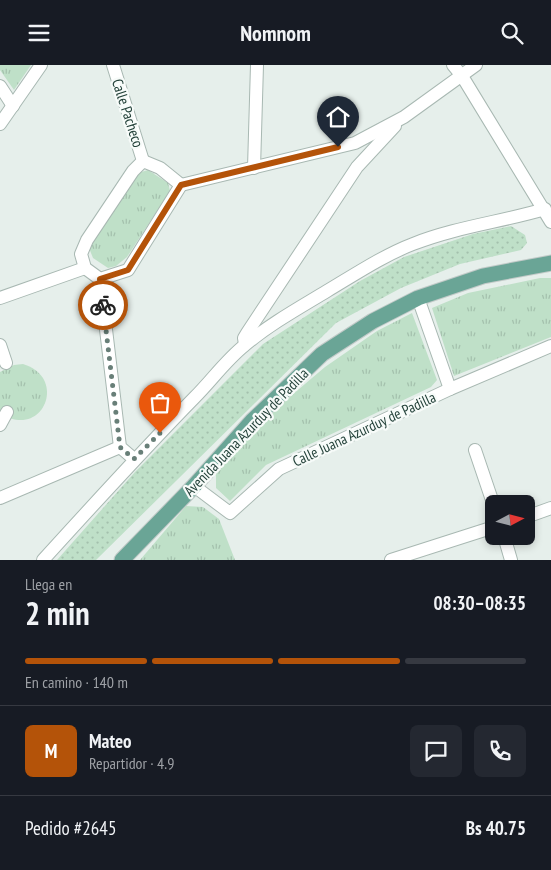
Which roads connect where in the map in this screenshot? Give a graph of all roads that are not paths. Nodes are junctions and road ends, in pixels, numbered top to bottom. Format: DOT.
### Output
graph roads {
  1 [pos="41,65"];
  2 [pos="113,65"];
  3 [pos="257,65"];
  4 [pos="452,65"];
  5 [pos="476,65"];
  6 [pos="462,76"];
  7 [pos="0,87"];
  8 [pos="13,106"];
  9 [pos="404,117"];
  10 [pos="0,124"];
  11 [pos="143,161"];
  12 [pos="254,168"];
  13 [pos="181,185"];
  14 [pos="545,209"];
  15 [pos="551,222"];
  16 [pos="551,263"];
  17 [pos="85,267"];
  18 [pos="100,279"];
  19 [pos="0,298"];
  20 [pos="418,298"];
  21 [pos="0,345"];
  22 [pos="245,345"];
  23 [pos="551,347"];
  24 [pos="6,363"];
  25 [pos="450,389"];
  26 [pos="7,412"];
  27 [pos="0,425"];
  28 [pos="120,447"];
  29 [pos="475,450"];
  30 [pos="134,459"];
  31 [pos="194,486"];
  32 [pos="490,495"];
  33 [pos="0,498"];
  34 [pos="551,508"];
  35 [pos="535,514"];
  36 [pos="485,530"];
  37 [pos="507,545"];
  38 [pos="43,560"];
  39 [pos="122,560"];
  40 [pos="392,560"];
  41 [pos="511,560"];
  1 -- 8 [label="street"];
  2 -- 11 [label="street, Calle Pacheco"];
  3 -- 12 [label="street"];
  4 -- 6 [label="street"];
  5 -- 6 [label="street"];
  6 -- 9 [label="street"];
  6 -- 14 [label="street"];
  7 -- 8 [label="street"];
  8 -- 10 [label="street"];
  9 -- 12 [label="street"];
  9 -- 22 [label="street"];
  11 -- 13 [label="street"];
  11 -- 17 [label="street"];
  12 -- 13 [label="street"];
  13 -- 18 [label="street"];
  14 -- 15 [label="street"];
  14 -- 22 [label="street"];
  16 -- 20 [label="main road, Avenida Juana Azurduy de Padilla"];
  17 -- 18 [label="street"];
  17 -- 19 [label="street"];
  18 -- 28 [label="street"];
  20 -- 25 [label="street"];
  20 -- 31 [label="main road, Avenida Juana Azurduy de Padilla"];
  21 -- 24 [label="street"];
  22 -- 30 [label="street"];
  23 -- 25 [label="street, Calle Juana Azurduy de Padilla"];
  25 -- 31 [label="street, Calle Juana Azurduy de Padilla"];
  26 -- 27 [label="street"];
  28 -- 30 [label="street"];
  28 -- 33 [label="street"];
  29 -- 32 [label="street"];
  30 -- 38 [label="street"];
  31 -- 39 [label="main road, Avenida Juana Azurduy de Padilla"];
  34 -- 35 [label="street"];
  36 -- 40 [label="street"];
  37 -- 41 [label="street"];
}
